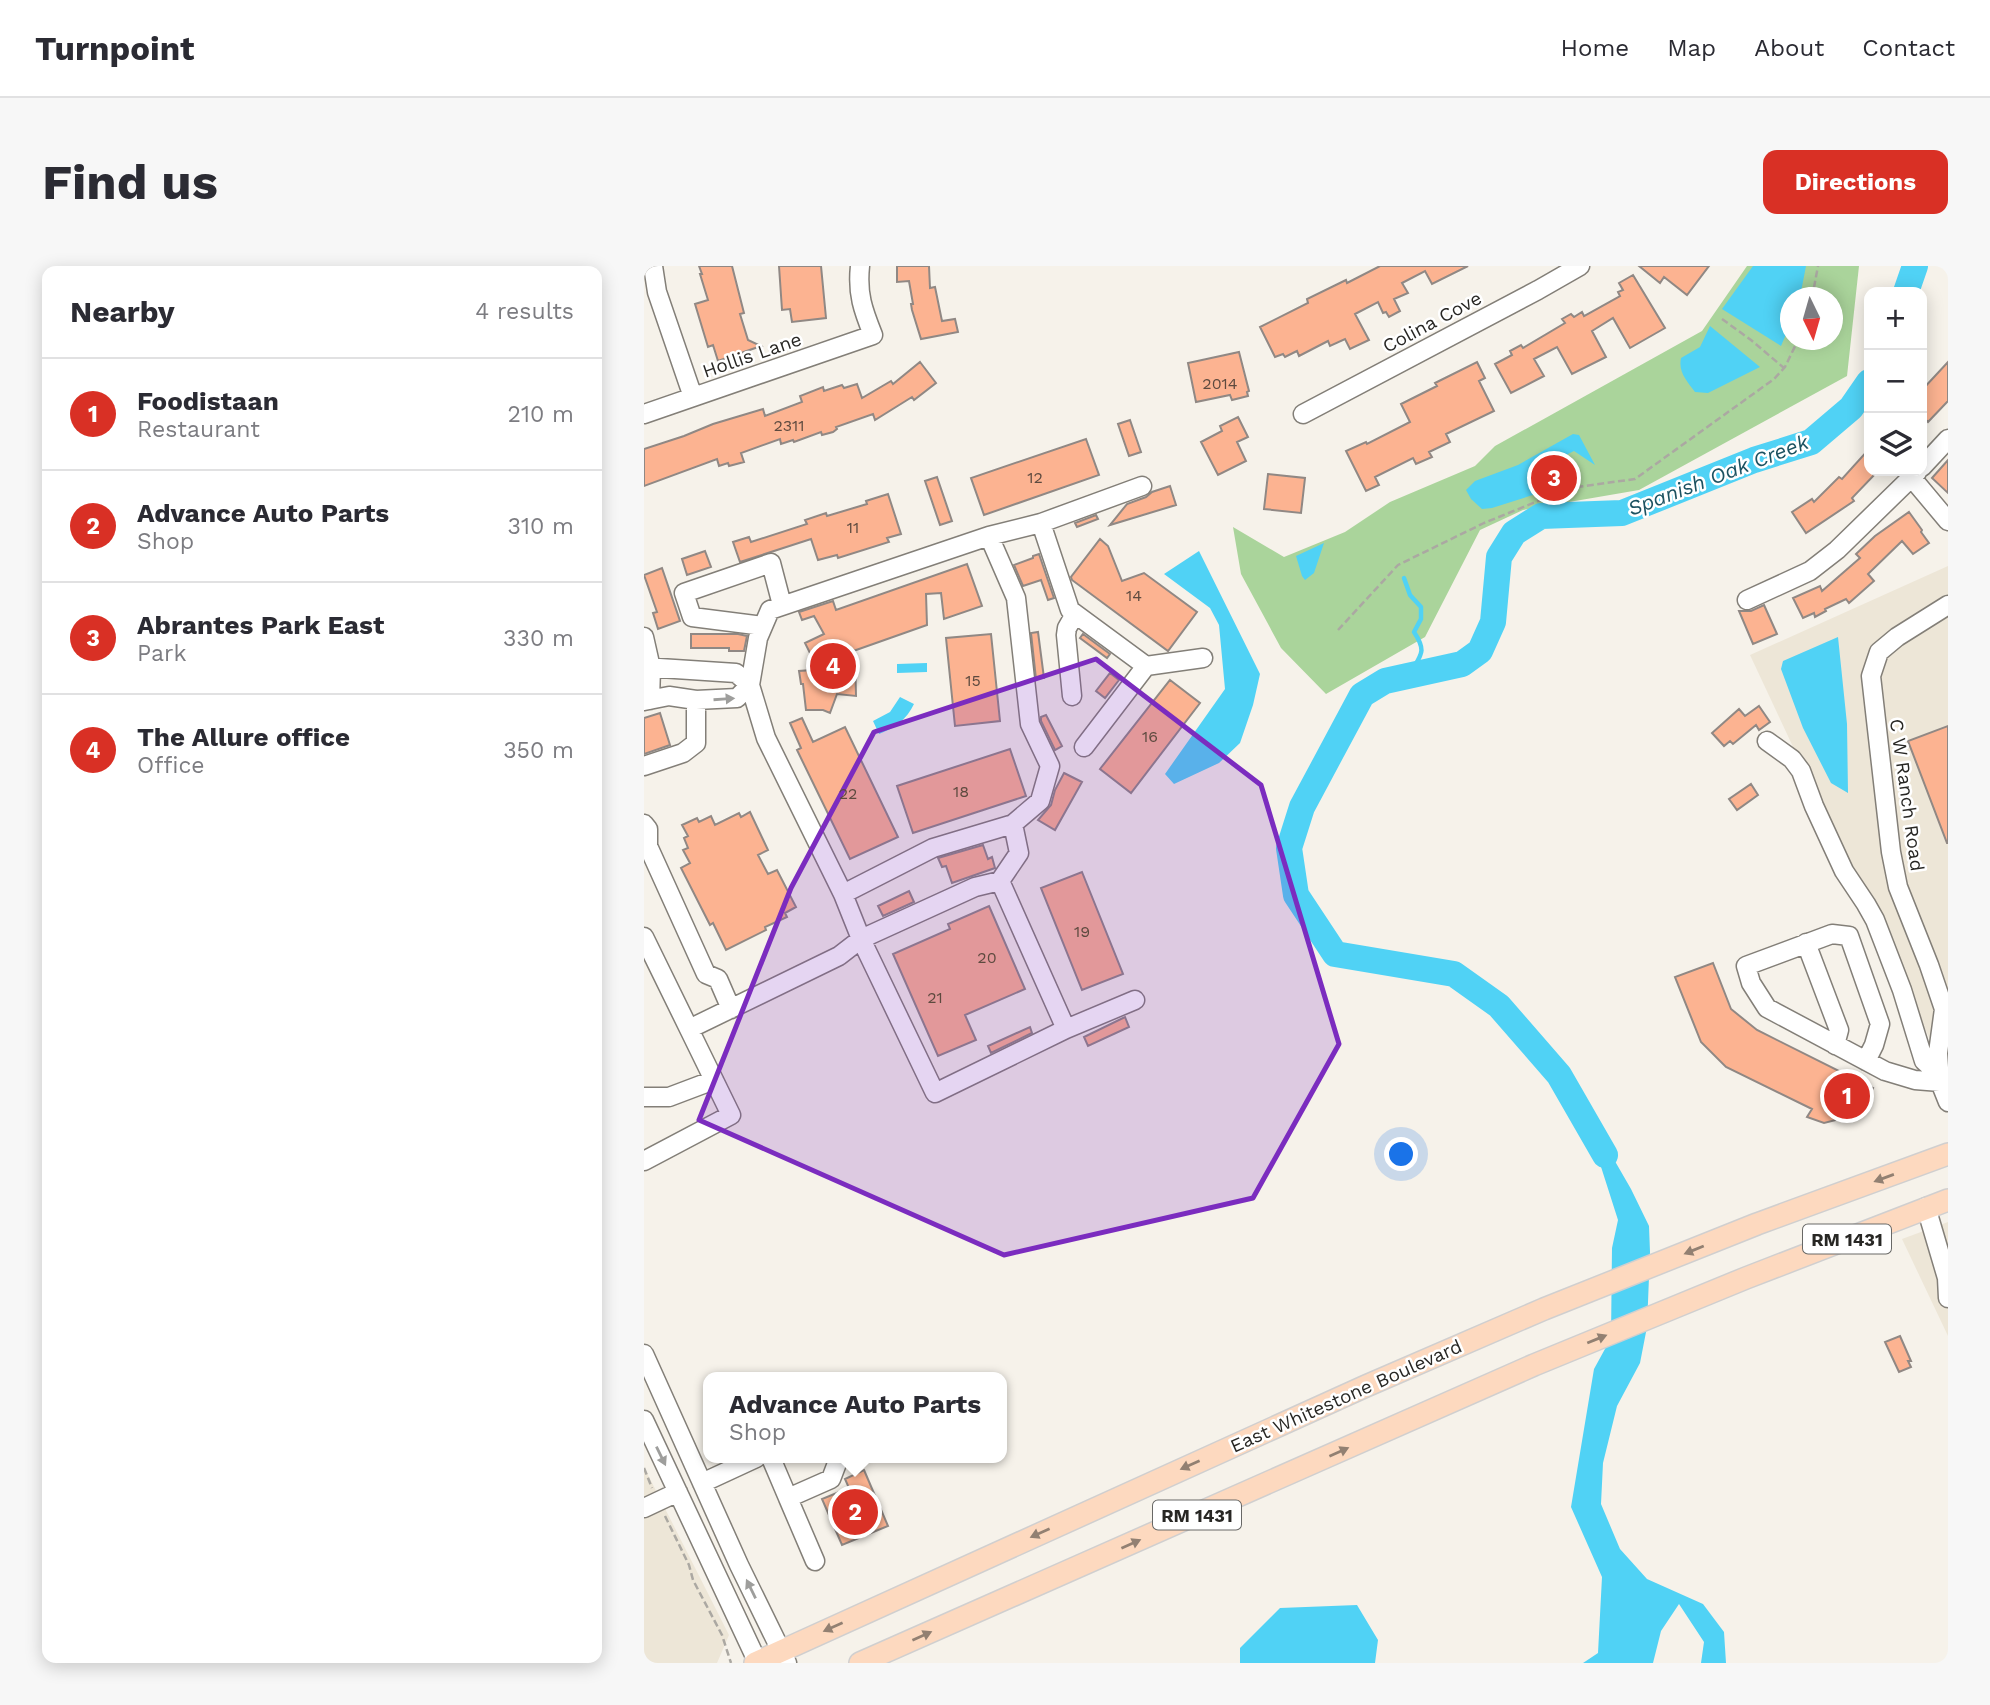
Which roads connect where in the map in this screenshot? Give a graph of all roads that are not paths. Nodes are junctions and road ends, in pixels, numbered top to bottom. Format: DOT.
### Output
graph roads {
  1 [pos="653,266"];
  2 [pos="860,266"];
  3 [pos="1580,266"];
  4 [pos="693,397"];
  5 [pos="644,414"];
  6 [pos="1303,414"];
  7 [pos="1948,439"];
  8 [pos="1927,461"];
  9 [pos="1913,476"];
  10 [pos="1920,476"];
  11 [pos="1142,486"];
  12 [pos="1948,521"];
  13 [pos="1041,523"];
  14 [pos="989,536"];
  15 [pos="1747,600"];
  16 [pos="782,605"];
  17 [pos="1948,605"];
  18 [pos="1075,614"];
  19 [pos="763,626"];
  20 [pos="644,637"];
  21 [pos="1203,658"];
  22 [pos="1146,666"];
  23 [pos="648,668"];
  24 [pos="750,685"];
  25 [pos="1072,696"];
  26 [pos="647,701"];
  27 [pos="696,701"];
  28 [pos="1767,741"];
  29 [pos="1084,747"];
  30 [pos="644,766"];
  31 [pos="644,824"];
  32 [pos="1013,824"];
  33 [pos="1000,880"];
  34 [pos="844,894"];
  35 [pos="644,937"];
  36 [pos="861,939"];
  37 [pos="1807,943"];
  38 [pos="1135,1000"];
  39 [pos="730,1009"];
  40 [pos="689,1029"];
  41 [pos="1066,1029"];
  42 [pos="1835,1045"];
  43 [pos="1866,1061"];
  44 [pos="1940,1078"];
  45 [pos="714,1080"];
  46 [pos="644,1097"];
  47 [pos="1948,1102"];
  48 [pos="1948,1154"];
  49 [pos="644,1160"];
  50 [pos="1948,1200"];
  51 [pos="1926,1208"];
  52 [pos="1948,1298"];
  53 [pos="644,1354"];
  54 [pos="644,1420"];
  55 [pos="745,1463"];
  56 [pos="773,1463"];
  57 [pos="837,1463"];
  58 [pos="702,1483"];
  59 [pos="678,1492"];
  60 [pos="788,1498"];
  61 [pos="644,1508"];
  62 [pos="815,1561"];
  63 [pos="784,1657"];
  64 [pos="757,1663"];
  65 [pos="860,1663"];
  1 -- 4 [label="street"];
  2 -- 4 [label="street, Hollis Lane"];
  3 -- 6 [label="street, Colina Cove"];
  4 -- 5 [label="street, Hollis Lane"];
  7 -- 8 [label="street"];
  9 -- 15 [label="street"];
  10 -- 12 [label="street"];
  11 -- 13 [label="street"];
  13 -- 14 [label="street"];
  13 -- 18 [label="street"];
  14 -- 16 [label="street"];
  14 -- 32 [label="street"];
  16 -- 19 [label="street"];
  16 -- 19 [label="street"];
  17 -- 44 [label="street, C W Ranch Road"];
  18 -- 22 [label="street"];
  18 -- 25 [label="street"];
  19 -- 24 [label="street"];
  20 -- 23 [label="street"];
  21 -- 22 [label="street"];
  22 -- 29 [label="street"];
  23 -- 24 [label="street"];
  23 -- 26 [label="street"];
  27 -- 24 [label="street, one-way"];
  24 -- 34 [label="street"];
  26 -- 27 [label="street"];
  27 -- 30 [label="street"];
  28 -- 44 [label="street"];
  31 -- 39 [label="street"];
  32 -- 33 [label="street"];
  32 -- 34 [label="street"];
  33 -- 36 [label="street"];
  33 -- 41 [label="street"];
  34 -- 36 [label="street"];
  35 -- 40 [label="street"];
  36 -- 39 [label="street"];
  36 -- 41 [label="street"];
  37 -- 42 [label="street"];
  37 -- 42 [label="street"];
  37 -- 43 [label="street"];
  38 -- 41 [label="street"];
  39 -- 40 [label="street"];
  40 -- 45 [label="street"];
  42 -- 43 [label="street"];
  43 -- 44 [label="street"];
  44 -- 47 [label="street, C W Ranch Road"];
  45 -- 46 [label="street"];
  45 -- 49 [label="street"];
  48 -- 63 [label="main road, East Whitestone Boulevard / RM 1431, one-way"];
  50 -- 51 [label="main road, RM 1431"];
  51 -- 52 [label="street"];
  65 -- 51 [label="main road, RM 1431, one-way"];
  53 -- 58 [label="street"];
  54 -- 59 [label="street, one-way"];
  55 -- 58 [label="street"];
  56 -- 60 [label="street"];
  57 -- 60 [label="street"];
  63 -- 58 [label="street, one-way"];
  59 -- 61 [label="street"];
  59 -- 64 [label="street"];
  60 -- 62 [label="street"];
  63 -- 64 [label="main road, East Whitestone Boulevard / RM 1431"];
}
